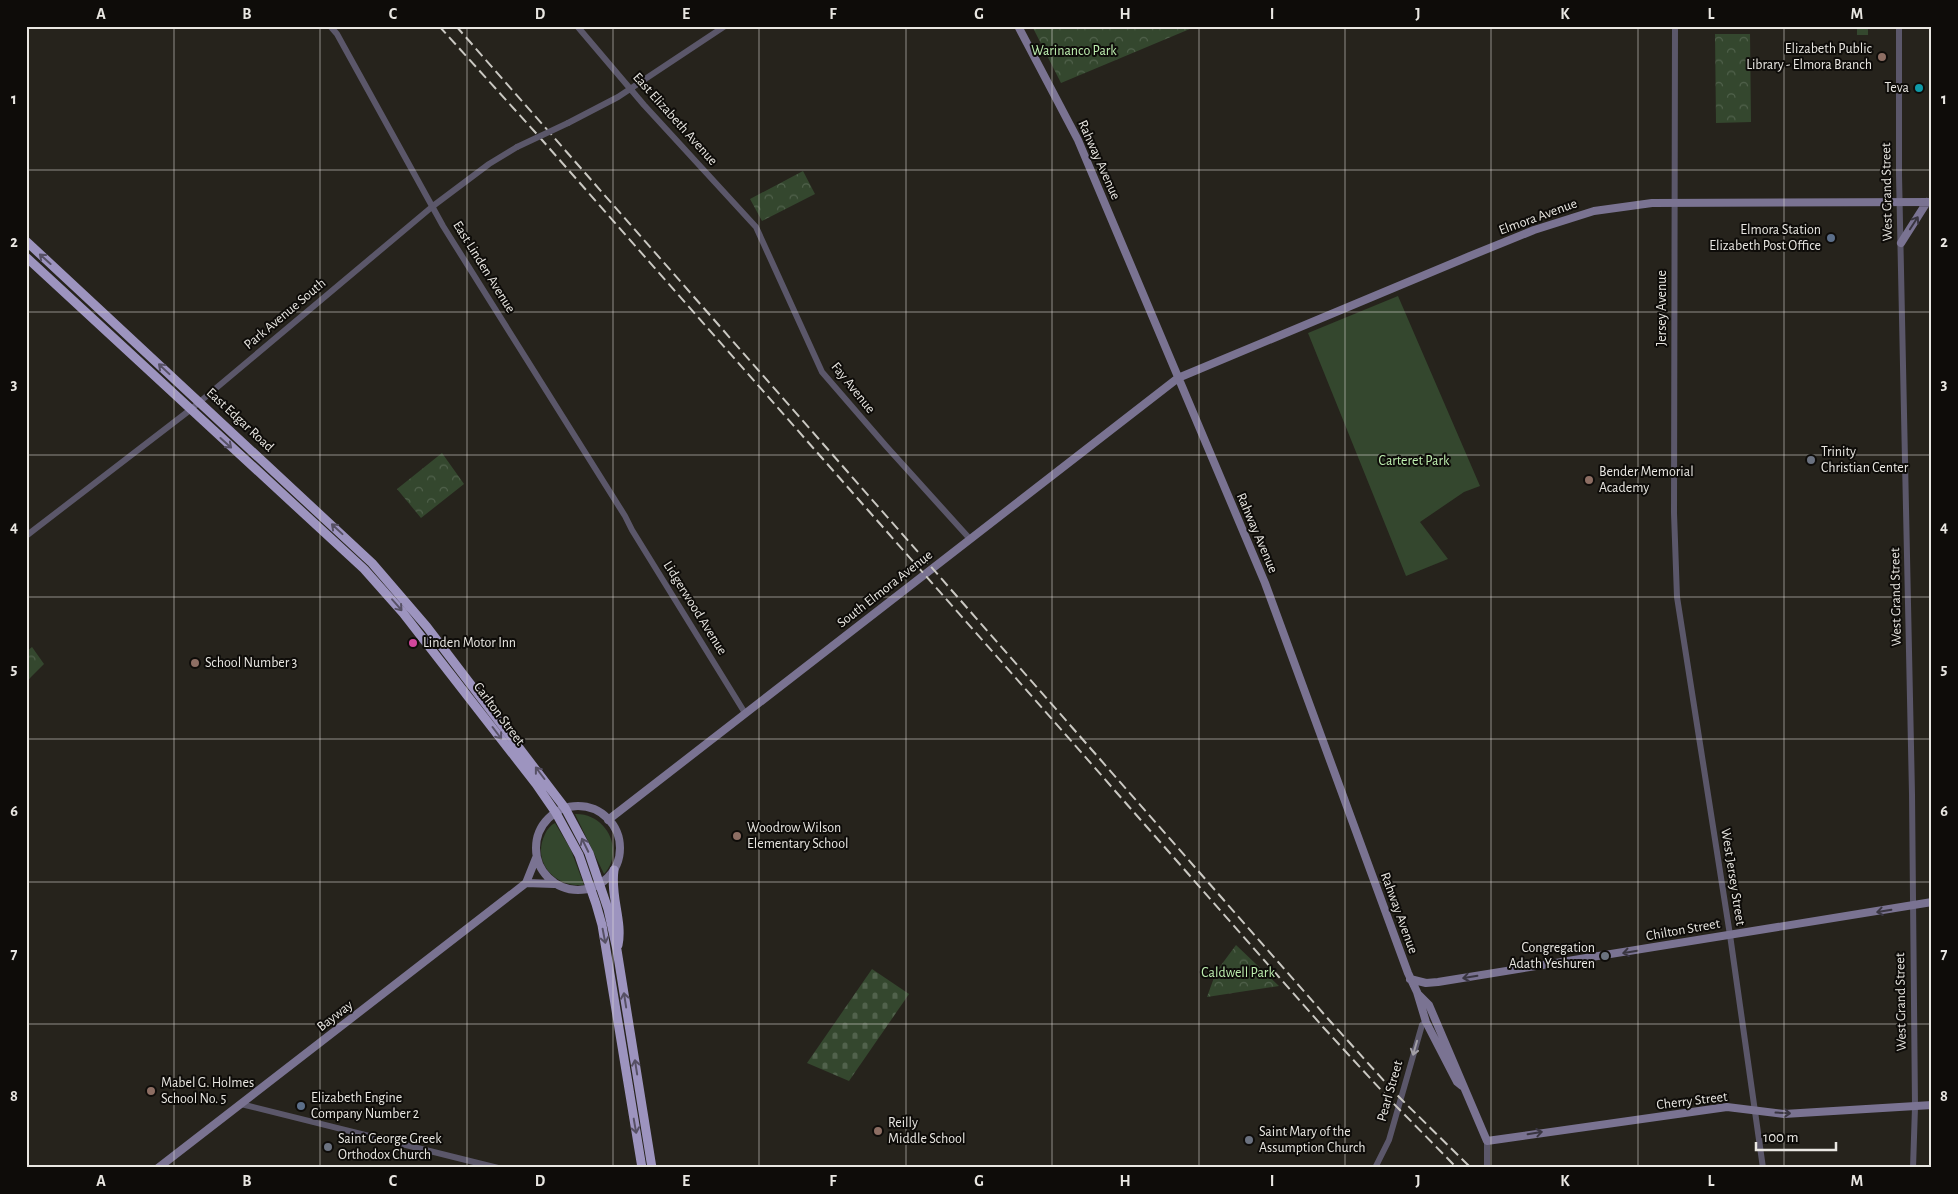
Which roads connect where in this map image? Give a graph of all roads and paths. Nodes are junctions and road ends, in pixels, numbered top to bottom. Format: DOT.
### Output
graph roads {
  1 [pos="330,26"];
  2 [pos="577,26"];
  3 [pos="726,26"];
  4 [pos="1018,26"];
  5 [pos="1675,26"];
  6 [pos="1899,26"];
  7 [pos="631,89"];
  8 [pos="1900,202"];
  9 [pos="1929,202"];
  10 [pos="1675,203"];
  11 [pos="432,206"];
  12 [pos="756,227"];
  13 [pos="26,241"];
  14 [pos="1901,243"];
  15 [pos="26,257"];
  16 [pos="1178,378"];
  17 [pos="200,402"];
  18 [pos="190,410"];
  19 [pos="625,516"];
  20 [pos="26,536"];
  21 [pos="970,540"];
  22 [pos="364,570"];
  23 [pos="1676,590"];
  24 [pos="745,713"];
  25 [pos="513,738"];
  26 [pos="565,808"];
  27 [pos="556,813"];
  28 [pos="608,820"];
  29 [pos="536,858"];
  30 [pos="614,870"];
  31 [pos="526,883"];
  32 [pos="554,884"];
  33 [pos="601,884"];
  34 [pos="591,888"];
  35 [pos="1932,902"];
  36 [pos="1912,906"];
  37 [pos="1730,935"];
  38 [pos="616,950"];
  39 [pos="1410,979"];
  40 [pos="1438,982"];
  41 [pos="1417,992"];
  42 [pos="1426,1022"];
  43 [pos="1447,1045"];
  44 [pos="1462,1086"];
  45 [pos="241,1104"];
  46 [pos="1932,1105"];
  47 [pos="1915,1107"];
  48 [pos="1754,1110"];
  49 [pos="1487,1141"];
  50 [pos="158,1168"];
  51 [pos="498,1168"];
  52 [pos="642,1168"];
  53 [pos="652,1168"];
  54 [pos="1375,1168"];
  55 [pos="1487,1168"];
  56 [pos="1763,1168"];
  57 [pos="1913,1168"];
  1 -- 11 [label="street, East Linden Avenue"];
  2 -- 7 [label="street, East Elizabeth Avenue"];
  3 -- 7 [label="street, Park Avenue South"];
  4 -- 16 [label="main road, Rahway Avenue"];
  5 -- 10 [label="street, Jersey Avenue"];
  6 -- 8 [label="street, West Grand Street"];
  7 -- 11 [label="street, Park Avenue South, bridge"];
  7 -- 12 [label="street, East Elizabeth Avenue"];
  8 -- 9 [label="main road, Elmora Avenue"];
  8 -- 10 [label="main road, Elmora Avenue"];
  8 -- 14 [label="street, West Grand Street"];
  14 -- 9 [label="main road, one-way"];
  10 -- 16 [label="main road, Elmora Avenue"];
  10 -- 23 [label="street, Jersey Avenue"];
  11 -- 17 [label="street, Park Avenue South"];
  11 -- 19 [label="street, East Linden Avenue"];
  12 -- 21 [label="street, Fay Avenue"];
  17 -- 13 [label="highway, East Edgar Road, one-way"];
  14 -- 36 [label="street, West Grand Street"];
  15 -- 18 [label="highway, East Edgar Road"];
  16 -- 21 [label="main road, South Elmora Avenue"];
  16 -- 39 [label="main road, Rahway Avenue"];
  17 -- 18 [label="street, Park Avenue South"];
  25 -- 17 [label="highway, East Edgar Road, one-way"];
  18 -- 20 [label="street, Park Avenue South"];
  18 -- 22 [label="highway, East Edgar Road, one-way"];
  19 -- 24 [label="street, Lidgerwood Avenue"];
  21 -- 24 [label="main road, South Elmora Avenue"];
  22 -- 27 [label="highway, Carlton Street, one-way"];
  23 -- 37 [label="street, West Jersey Street"];
  24 -- 28 [label="main road, South Elmora Avenue"];
  26 -- 25 [label="highway, Carlton Street, one-way"];
  26 -- 27 [label="main road"];
  26 -- 28 [label="main road"];
  33 -- 26 [label="highway, Carlton Street, one-way"];
  27 -- 29 [label="main road"];
  27 -- 34 [label="highway, Carlton Street"];
  28 -- 30 [label="main road"];
  29 -- 31 [label="main road"];
  29 -- 32 [label="main road"];
  30 -- 33 [label="main road"];
  30 -- 38 [label="highway"];
  31 -- 32 [label="main road"];
  31 -- 45 [label="main road, Bayway"];
  32 -- 34 [label="main road"];
  33 -- 34 [label="main road"];
  33 -- 38 [label="highway, Carlton Street"];
  34 -- 52 [label="highway, Carlton Street, one-way"];
  35 -- 36 [label="main road, Chilton Street"];
  36 -- 37 [label="main road, Chilton Street, one-way"];
  36 -- 47 [label="street, West Grand Street"];
  37 -- 40 [label="main road, Chilton Street, one-way"];
  37 -- 48 [label="street, West Jersey Street"];
  53 -- 38 [label="highway, one-way"];
  39 -- 40 [label="main road, Chilton Street"];
  39 -- 41 [label="main road, Rahway Avenue"];
  40 -- 41 [label="main road, Chilton Street"];
  41 -- 42 [label="main road, Rahway Avenue"];
  41 -- 43 [label="main road, Rahway Avenue"];
  42 -- 43 [label="main road"];
  42 -- 44 [label="main road, Rahway Avenue"];
  42 -- 54 [label="street, Pearl Street, one-way"];
  43 -- 44 [label="main road, Rahway Avenue"];
  44 -- 49 [label="main road, Rahway Avenue"];
  45 -- 50 [label="main road, Bayway"];
  45 -- 51 [label="street"];
  46 -- 47 [label="main road, Cherry Street"];
  48 -- 47 [label="main road, Cherry Street, one-way"];
  47 -- 57 [label="street, West Grand Street"];
  49 -- 48 [label="main road, Cherry Street, one-way"];
  48 -- 56 [label="street, West Jersey Street"];
  49 -- 55 [label="street, Rahway Avenue"];
}
